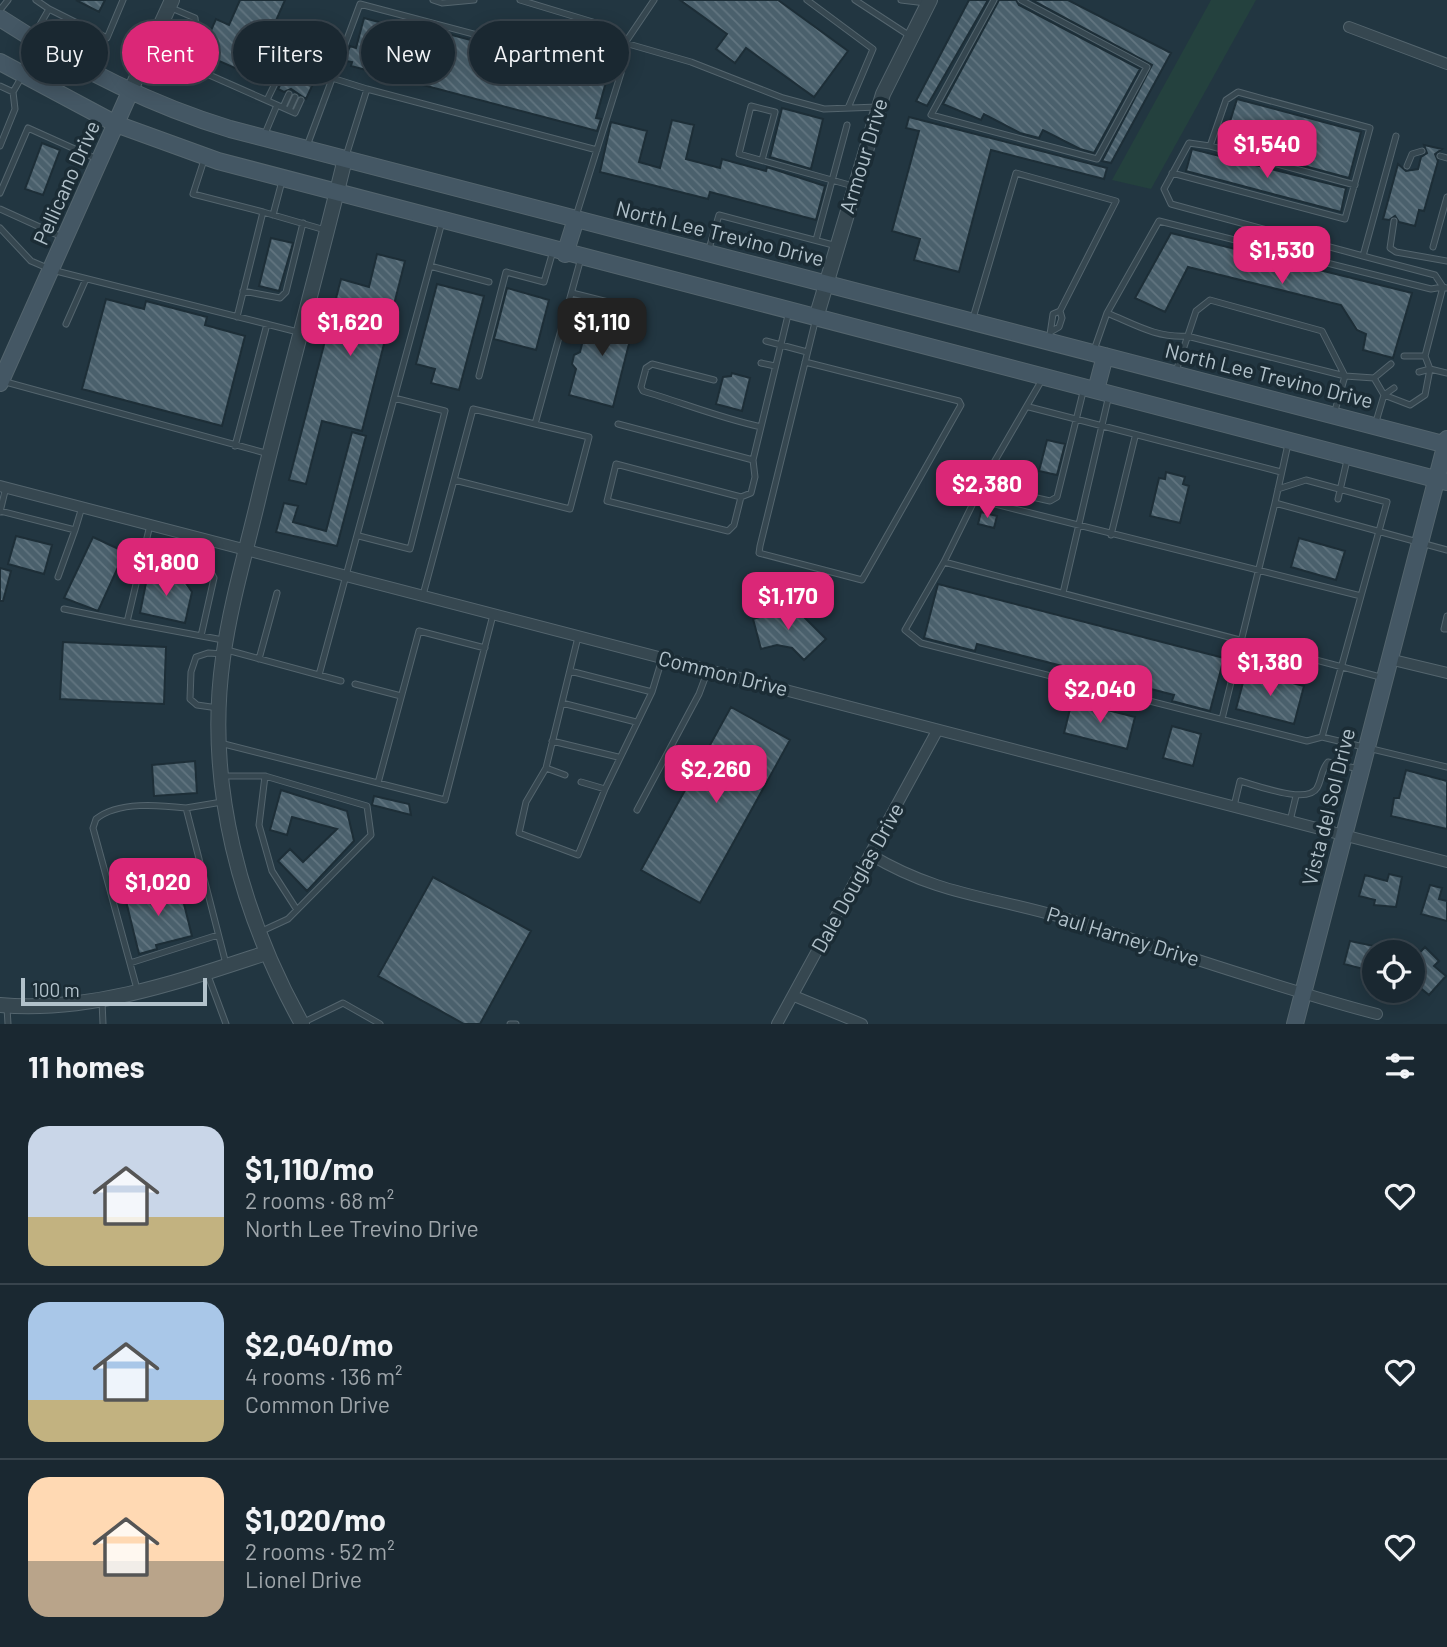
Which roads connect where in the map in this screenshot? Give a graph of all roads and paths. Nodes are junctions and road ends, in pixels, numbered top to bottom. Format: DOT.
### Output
graph roads {
  1 [pos="9,0"];
  2 [pos="36,0"];
  3 [pos="123,0"];
  4 [pos="433,0"];
  5 [pos="474,0"];
  6 [pos="520,0"];
  7 [pos="654,0"];
  8 [pos="807,0"];
  9 [pos="855,0"];
  10 [pos="901,0"];
  11 [pos="994,0"];
  12 [pos="1021,0"];
  13 [pos="929,1"];
  14 [pos="170,3"];
  15 [pos="49,9"];
  16 [pos="0,10"];
  17 [pos="0,18"];
  18 [pos="42,21"];
  19 [pos="162,21"];
  20 [pos="196,21"];
  21 [pos="589,21"];
  22 [pos="1349,27"];
  23 [pos="21,32"];
  24 [pos="910,36"];
  25 [pos="629,37"];
  26 [pos="347,38"];
  27 [pos="629,44"];
  28 [pos="0,62"];
  29 [pos="302,64"];
  30 [pos="1447,64"];
  31 [pos="21,73"];
  32 [pos="21,78"];
  33 [pos="219,79"];
  34 [pos="108,80"];
  35 [pos="347,83"];
  36 [pos="42,84"];
  37 [pos="134,84"];
  38 [pos="275,84"];
  39 [pos="330,84"];
  40 [pos="0,86"];
  41 [pos="367,89"];
  42 [pos="13,92"];
  43 [pos="130,92"];
  44 [pos="267,100"];
  45 [pos="878,107"];
  46 [pos="848,108"];
  47 [pos="286,109"];
  48 [pos="116,124"];
  49 [pos="847,125"];
  50 [pos="1396,136"];
  51 [pos="263,137"];
  52 [pos="0,146"];
  53 [pos="1210,146"];
  54 [pos="306,149"];
  55 [pos="597,150"];
  56 [pos="1422,151"];
  57 [pos="1440,156"];
  58 [pos="205,157"];
  59 [pos="1447,158"];
  60 [pos="345,159"];
  61 [pos="100,160"];
  62 [pos="762,160"];
  63 [pos="1407,166"];
  64 [pos="1172,173"];
  65 [pos="283,178"];
  66 [pos="832,180"];
  67 [pos="1354,185"];
  68 [pos="853,186"];
  69 [pos="0,193"];
  70 [pos="337,193"];
  71 [pos="1447,197"];
  72 [pos="0,208"];
  73 [pos="263,212"];
  74 [pos="274,215"];
  75 [pos="576,219"];
  76 [pos="1394,221"];
  77 [pos="442,222"];
  78 [pos="303,223"];
  79 [pos="0,228"];
  80 [pos="328,230"];
  81 [pos="66,239"];
  82 [pos="816,240"];
  83 [pos="837,246"];
  84 [pos="1433,247"];
  85 [pos="559,252"];
  86 [pos="708,253"];
  87 [pos="1363,256"];
  88 [pos="581,258"];
  89 [pos="1447,261"];
  90 [pos="430,266"];
  91 [pos="52,270"];
  92 [pos="86,279"];
  93 [pos="489,282"];
  94 [pos="826,283"];
  95 [pos="1445,287"];
  96 [pos="243,291"];
  97 [pos="572,293"];
  98 [pos="628,307"];
  99 [pos="789,311"];
  100 [pos="1107,313"];
  101 [pos="237,317"];
  102 [pos="816,318"];
  103 [pos="972,321"];
  104 [pos="66,324"];
  105 [pos="267,324"];
  106 [pos="301,333"];
  107 [pos="1050,336"];
  108 [pos="1186,336"];
  109 [pos="766,341"];
  110 [pos="780,345"];
  111 [pos="807,352"];
  112 [pos="1099,354"];
  113 [pos="1404,356"];
  114 [pos="1425,356"];
  115 [pos="805,362"];
  116 [pos="761,363"];
  117 [pos="1391,364"];
  118 [pos="775,366"];
  119 [pos="1430,369"];
  120 [pos="1419,372"];
  121 [pos="1447,373"];
  122 [pos="1175,374"];
  123 [pos="479,376"];
  124 [pos="1345,376"];
  125 [pos="1044,377"];
  126 [pos="1374,378"];
  127 [pos="714,380"];
  128 [pos="1,382"];
  129 [pos="1394,388"];
  130 [pos="1097,391"];
  131 [pos="1384,395"];
  132 [pos="394,398"];
  133 [pos="1029,407"];
  134 [pos="1334,414"];
  135 [pos="1076,421"];
  136 [pos="536,424"];
  137 [pos="618,424"];
  138 [pos="1375,425"];
  139 [pos="761,427"];
  140 [pos="1101,427"];
  141 [pos="1135,437"];
  142 [pos="1289,441"];
  143 [pos="1447,443"];
  144 [pos="235,446"];
  145 [pos="270,454"];
  146 [pos="1348,457"];
  147 [pos="753,460"];
  148 [pos="1281,472"];
  149 [pos="986,477"];
  150 [pos="454,480"];
  151 [pos="1441,481"];
  152 [pos="1323,485"];
  153 [pos="3,486"];
  154 [pos="1278,489"];
  155 [pos="1340,490"];
  156 [pos="1352,493"];
  157 [pos="1321,494"];
  158 [pos="741,497"];
  159 [pos="1368,497"];
  160 [pos="975,499"];
  161 [pos="1338,499"];
  162 [pos="1350,501"];
  163 [pos="1275,503"];
  164 [pos="1366,506"];
  165 [pos="82,507"];
  166 [pos="0,512"];
  167 [pos="150,525"];
  168 [pos="1079,527"];
  169 [pos="75,530"];
  170 [pos="1380,531"];
  171 [pos="1111,535"];
  172 [pos="359,536"];
  173 [pos="1419,543"];
  174 [pos="145,547"];
  175 [pos="244,550"];
  176 [pos="1447,550"];
  177 [pos="944,562"];
  178 [pos="1258,571"];
  179 [pos="347,576"];
  180 [pos="58,577"];
  181 [pos="277,593"];
  182 [pos="1063,593"];
  183 [pos="423,596"];
  184 [pos="1361,596"];
  185 [pos="64,609"];
  186 [pos="493,614"];
  187 [pos="1447,616"];
  188 [pos="127,622"];
  189 [pos="1445,629"];
  190 [pos="201,636"];
  191 [pos="578,637"];
  192 [pos="1242,640"];
  193 [pos="1264,646"];
  194 [pos="225,648"];
  195 [pos="485,648"];
  196 [pos="1300,655"];
  197 [pos="662,658"];
  198 [pos="259,659"];
  199 [pos="1389,659"];
  200 [pos="1271,661"];
  201 [pos="1287,665"];
  202 [pos="1340,665"];
  203 [pos="708,670"];
  204 [pos="570,671"];
  205 [pos="1447,673"];
  206 [pos="319,675"];
  207 [pos="1384,678"];
  208 [pos="341,681"];
  209 [pos="355,684"];
  210 [pos="652,692"];
  211 [pos="401,696"];
  212 [pos="562,703"];
  213 [pos="220,708"];
  214 [pos="1222,719"];
  215 [pos="636,722"];
  216 [pos="937,731"];
  217 [pos="1322,737"];
  218 [pos="552,741"];
  219 [pos="220,743"];
  220 [pos="1366,747"];
  221 [pos="618,757"];
  222 [pos="1447,767"];
  223 [pos="545,768"];
  224 [pos="1360,770"];
  225 [pos="565,775"];
  226 [pos="222,776"];
  227 [pos="265,776"];
  228 [pos="581,782"];
  229 [pos="378,783"];
  230 [pos="605,789"];
  231 [pos="1296,796"];
  232 [pos="225,801"];
  233 [pos="1234,806"];
  234 [pos="186,808"];
  235 [pos="637,810"];
  236 [pos="1290,821"];
  237 [pos="1343,835"];
  238 [pos="871,855"];
  239 [pos="1447,862"];
  240 [pos="297,910"];
  241 [pos="258,933"];
  242 [pos="218,935"];
  243 [pos="266,953"];
  244 [pos="130,963"];
  245 [pos="226,966"];
  246 [pos="207,973"];
  247 [pos="138,992"];
  248 [pos="1302,994"];
  249 [pos="794,996"];
  250 [pos="102,998"];
  251 [pos="3,1005"];
  252 [pos="1377,1014"];
  253 [pos="302,1023"];
  254 [pos="8,1024"];
  255 [pos="103,1024"];
  256 [pos="226,1024"];
  257 [pos="380,1024"];
  258 [pos="510,1024"];
  259 [pos="516,1024"];
  260 [pos="777,1024"];
  261 [pos="862,1024"];
  262 [pos="1294,1024"];
  1 -- 16 [label="lane"];
  2 -- 15 [label="lane"];
  3 -- 15 [label="lane"];
  4 -- 5 [label="lane"];
  6 -- 21 [label="lane"];
  7 -- 25 [label="lane"];
  8 -- 46 [label="lane"];
  9 -- 24 [label="lane"];
  10 -- 13 [label="lane"];
  11 -- 12 [label="lane"];
  13 -- 24 [label="street, Armour Drive"];
  14 -- 19 [label="street, Pellicano Drive"];
  14 -- 20 [label="lane"];
  15 -- 18 [label="lane"];
  17 -- 23 [label="main road, North Lee Trevino Drive"];
  22 -- 30 [label="street"];
  24 -- 45 [label="street, Armour Drive"];
  26 -- 55 [label="lane"];
  27 -- 46 [label="lane"];
  28 -- 31 [label="main road"];
  29 -- 29 [label="lane"];
  32 -- 42 [label="lane"];
  33 -- 44 [label="lane"];
  34 -- 43 [label="main road, North Lee Trevino Drive"];
  35 -- 41 [label="lane"];
  36 -- 48 [label="main road"];
  37 -- 43 [label="street, Pellicano Drive"];
  38 -- 44 [label="lane"];
  39 -- 54 [label="lane"];
  40 -- 42 [label="lane"];
  41 -- 55 [label="lane"];
  41 -- 60 [label="lane"];
  42 -- 52 [label="lane"];
  43 -- 48 [label="main road, Pellicano Drive"];
  43 -- 51 [label="main road, North Lee Trevino Drive"];
  44 -- 47 [label="lane"];
  45 -- 46 [label="lane"];
  45 -- 68 [label="street, Armour Drive"];
  47 -- 47 [label="lane"];
  47 -- 51 [label="lane"];
  48 -- 58 [label="main road"];
  48 -- 61 [label="main road, Pellicano Drive"];
  49 -- 66 [label="lane"];
  50 -- 87 [label="lane"];
  51 -- 54 [label="main road, North Lee Trevino Drive"];
  53 -- 64 [label="lane"];
  53 -- 67 [label="lane"];
  53 -- 67 [label="lane"];
  54 -- 60 [label="main road, North Lee Trevino Drive"];
  55 -- 75 [label="lane"];
  56 -- 63 [label="lane"];
  57 -- 59 [label="lane"];
  58 -- 65 [label="main road"];
  58 -- 73 [label="lane"];
  60 -- 70 [label="street"];
  60 -- 75 [label="main road, North Lee Trevino Drive"];
  61 -- 69 [label="lane"];
  61 -- 81 [label="main road, Pellicano Drive"];
  62 -- 62 [label="lane"];
  62 -- 66 [label="lane"];
  64 -- 67 [label="lane"];
  64 -- 87 [label="lane"];
  65 -- 70 [label="main road"];
  65 -- 74 [label="lane"];
  66 -- 68 [label="lane"];
  66 -- 82 [label="lane"];
  68 -- 83 [label="street, Armour Drive"];
  70 -- 77 [label="main road"];
  70 -- 80 [label="street"];
  71 -- 84 [label="lane"];
  72 -- 81 [label="lane"];
  73 -- 74 [label="lane"];
  73 -- 96 [label="lane"];
  74 -- 78 [label="lane"];
  75 -- 85 [label="main road"];
  75 -- 86 [label="main road, North Lee Trevino Drive"];
  76 -- 89 [label="lane"];
  77 -- 85 [label="main road"];
  77 -- 90 [label="lane"];
  78 -- 80 [label="lane"];
  78 -- 96 [label="lane"];
  79 -- 91 [label="lane"];
  80 -- 106 [label="street"];
  81 -- 91 [label="main road, Pellicano Drive"];
  82 -- 83 [label="lane"];
  82 -- 86 [label="lane"];
  83 -- 94 [label="street, Armour Drive"];
  85 -- 88 [label="main road"];
  85 -- 123 [label="lane"];
  86 -- 94 [label="main road, North Lee Trevino Drive"];
  87 -- 95 [label="lane"];
  88 -- 97 [label="lane"];
  88 -- 99 [label="main road"];
  90 -- 93 [label="lane"];
  90 -- 132 [label="lane"];
  91 -- 92 [label="lane"];
  91 -- 128 [label="main road, Pellicano Drive"];
  92 -- 101 [label="lane"];
  92 -- 104 [label="lane"];
  94 -- 102 [label="street, Armour Drive"];
  94 -- 103 [label="main road, North Lee Trevino Drive"];
  95 -- 100 [label="lane"];
  95 -- 114 [label="lane"];
  96 -- 101 [label="lane"];
  97 -- 98 [label="lane"];
  97 -- 136 [label="lane"];
  99 -- 102 [label="main road"];
  99 -- 110 [label="lane"];
  100 -- 108 [label="lane"];
  100 -- 112 [label="lane"];
  101 -- 105 [label="lane"];
  102 -- 111 [label="lane"];
  102 -- 125 [label="main road"];
  103 -- 107 [label="main road, North Lee Trevino Drive"];
  103 -- 107 [label="lane"];
  105 -- 106 [label="lane"];
  105 -- 144 [label="lane"];
  106 -- 145 [label="street"];
  107 -- 112 [label="main road, North Lee Trevino Drive"];
  108 -- 122 [label="lane"];
  108 -- 124 [label="lane"];
  108 -- 124 [label="lane"];
  109 -- 110 [label="lane"];
  110 -- 111 [label="lane"];
  110 -- 118 [label="lane"];
  111 -- 115 [label="lane"];
  112 -- 122 [label="main road, North Lee Trevino Drive"];
  112 -- 130 [label="main road"];
  113 -- 114 [label="lane"];
  114 -- 119 [label="lane"];
  115 -- 115 [label="lane"];
  116 -- 118 [label="lane"];
  117 -- 126 [label="lane"];
  118 -- 139 [label="lane"];
  119 -- 120 [label="lane"];
  119 -- 121 [label="lane"];
  119 -- 131 [label="lane"];
  122 -- 134 [label="main road, North Lee Trevino Drive"];
  124 -- 126 [label="lane"];
  124 -- 134 [label="lane"];
  125 -- 130 [label="main road"];
  125 -- 133 [label="lane"];
  126 -- 131 [label="lane"];
  127 -- 139 [label="lane"];
  128 -- 144 [label="lane"];
  129 -- 131 [label="lane"];
  130 -- 135 [label="lane"];
  130 -- 140 [label="lane"];
  130 -- 142 [label="main road"];
  131 -- 138 [label="lane"];
  132 -- 172 [label="lane"];
  132 -- 172 [label="lane"];
  133 -- 135 [label="lane"];
  133 -- 149 [label="lane"];
  134 -- 138 [label="main road, North Lee Trevino Drive"];
  135 -- 140 [label="lane"];
  135 -- 149 [label="lane"];
  136 -- 150 [label="lane"];
  136 -- 150 [label="lane"];
  137 -- 147 [label="lane"];
  138 -- 143 [label="main road, North Lee Trevino Drive"];
  139 -- 147 [label="lane"];
  140 -- 141 [label="lane"];
  140 -- 168 [label="lane"];
  141 -- 148 [label="lane"];
  141 -- 171 [label="lane"];
  142 -- 146 [label="main road"];
  142 -- 148 [label="lane"];
  143 -- 151 [label="main road, Vista del Sol Drive"];
  144 -- 145 [label="lane"];
  145 -- 175 [label="street"];
  146 -- 151 [label="main road"];
  146 -- 155 [label="lane"];
  147 -- 158 [label="lane"];
  148 -- 154 [label="lane"];
  149 -- 160 [label="lane"];
  150 -- 183 [label="lane"];
  151 -- 173 [label="main road, Vista del Sol Drive"];
  152 -- 154 [label="lane"];
  152 -- 155 [label="lane"];
  152 -- 157 [label="lane"];
  153 -- 165 [label="street, Common Drive"];
  153 -- 166 [label="lane"];
  154 -- 163 [label="lane"];
  155 -- 156 [label="lane"];
  155 -- 161 [label="lane"];
  156 -- 159 [label="lane"];
  156 -- 162 [label="lane"];
  158 -- 158 [label="lane"];
  159 -- 164 [label="lane"];
  159 -- 170 [label="lane"];
  160 -- 168 [label="lane"];
  160 -- 177 [label="lane"];
  163 -- 170 [label="lane"];
  163 -- 178 [label="lane"];
  165 -- 167 [label="street, Common Drive"];
  165 -- 169 [label="lane"];
  166 -- 169 [label="lane"];
  167 -- 174 [label="lane"];
  167 -- 175 [label="street, Common Drive"];
  168 -- 171 [label="lane"];
  168 -- 182 [label="lane"];
  169 -- 180 [label="lane"];
  170 -- 173 [label="lane"];
  170 -- 184 [label="lane"];
  171 -- 178 [label="lane"];
  172 -- 179 [label="lane"];
  173 -- 176 [label="lane"];
  173 -- 199 [label="main road, Vista del Sol Drive"];
  174 -- 188 [label="lane"];
  174 -- 190 [label="lane"];
  175 -- 179 [label="street, Common Drive"];
  175 -- 194 [label="street"];
  177 -- 182 [label="lane"];
  177 -- 214 [label="lane"];
  178 -- 184 [label="lane"];
  178 -- 192 [label="lane"];
  179 -- 183 [label="street, Common Drive"];
  179 -- 206 [label="lane"];
  181 -- 198 [label="lane"];
  182 -- 192 [label="lane"];
  183 -- 186 [label="street, Common Drive"];
  184 -- 202 [label="lane"];
  185 -- 188 [label="lane"];
  186 -- 191 [label="street, Common Drive"];
  186 -- 195 [label="lane"];
  187 -- 189 [label="lane"];
  188 -- 190 [label="lane"];
  190 -- 194 [label="lane"];
  191 -- 197 [label="street, Common Drive"];
  191 -- 204 [label="lane"];
  192 -- 193 [label="lane"];
  192 -- 214 [label="lane"];
  193 -- 196 [label="lane"];
  193 -- 200 [label="lane"];
  194 -- 198 [label="lane"];
  194 -- 213 [label="street"];
  194 -- 213 [label="lane"];
  195 -- 211 [label="lane"];
  195 -- 229 [label="lane"];
  196 -- 201 [label="lane"];
  196 -- 202 [label="lane"];
  197 -- 203 [label="street, Common Drive"];
  197 -- 210 [label="lane"];
  198 -- 206 [label="lane"];
  199 -- 205 [label="street"];
  199 -- 207 [label="main road, Vista del Sol Drive"];
  202 -- 207 [label="lane"];
  202 -- 217 [label="lane"];
  203 -- 216 [label="street, Common Drive"];
  203 -- 235 [label="lane"];
  204 -- 210 [label="lane"];
  204 -- 212 [label="lane"];
  206 -- 208 [label="lane"];
  207 -- 220 [label="main road, Vista del Sol Drive"];
  209 -- 211 [label="lane"];
  210 -- 215 [label="lane"];
  211 -- 229 [label="lane"];
  212 -- 215 [label="lane"];
  212 -- 218 [label="lane"];
  213 -- 219 [label="street"];
  214 -- 217 [label="lane"];
  215 -- 221 [label="lane"];
  216 -- 233 [label="street, Common Drive"];
  216 -- 238 [label="street, Dale Douglas Drive"];
  217 -- 220 [label="lane"];
  218 -- 221 [label="lane"];
  218 -- 223 [label="lane"];
  219 -- 226 [label="street"];
  219 -- 229 [label="lane"];
  220 -- 222 [label="lane"];
  220 -- 224 [label="main road, Vista del Sol Drive"];
  221 -- 230 [label="lane"];
  223 -- 225 [label="lane"];
  223 -- 230 [label="lane"];
  224 -- 231 [label="lane"];
  224 -- 237 [label="main road, Vista del Sol Drive"];
  226 -- 227 [label="lane"];
  226 -- 232 [label="street"];
  227 -- 240 [label="lane"];
  227 -- 240 [label="lane"];
  228 -- 230 [label="lane"];
  231 -- 233 [label="lane"];
  231 -- 236 [label="lane"];
  232 -- 234 [label="lane"];
  232 -- 241 [label="street"];
  233 -- 236 [label="street, Common Drive"];
  234 -- 242 [label="lane"];
  234 -- 244 [label="lane"];
  236 -- 237 [label="street, Common Drive"];
  237 -- 239 [label="street, Common Drive"];
  237 -- 248 [label="main road, Vista del Sol Drive"];
  238 -- 248 [label="street, Paul Harney Drive"];
  238 -- 249 [label="street, Dale Douglas Drive"];
  240 -- 241 [label="lane"];
  241 -- 243 [label="street"];
  242 -- 244 [label="lane"];
  242 -- 245 [label="lane"];
  243 -- 245 [label="street"];
  243 -- 253 [label="street"];
  244 -- 247 [label="lane"];
  245 -- 246 [label="street"];
  246 -- 247 [label="street"];
  246 -- 256 [label="lane"];
  247 -- 250 [label="street"];
  248 -- 252 [label="street, Paul Harney Drive"];
  248 -- 262 [label="main road, Vista del Sol Drive"];
  249 -- 260 [label="street, Dale Douglas Drive"];
  249 -- 261 [label="street"];
  250 -- 251 [label="street"];
  250 -- 255 [label="lane"];
  251 -- 254 [label="lane"];
  253 -- 257 [label="lane"];
  258 -- 259 [label="lane"];
}
